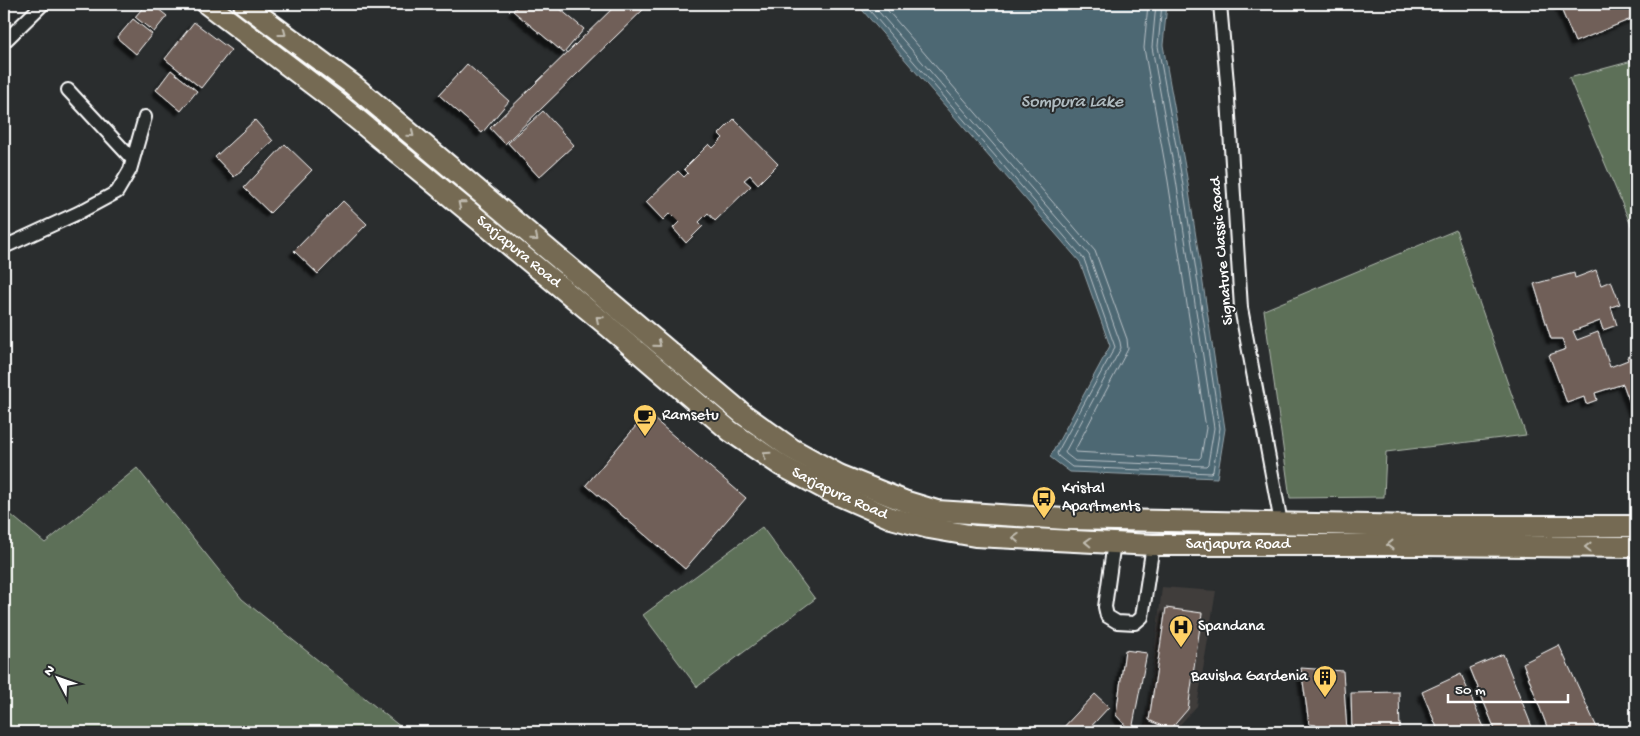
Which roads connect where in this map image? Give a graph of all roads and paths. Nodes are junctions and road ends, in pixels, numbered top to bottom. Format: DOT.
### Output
graph roads {
  1 [pos="43,4"];
  2 [pos="207,4"];
  3 [pos="244,4"];
  4 [pos="1220,4"];
  5 [pos="4,42"];
  6 [pos="68,90"];
  7 [pos="145,117"];
  8 [pos="133,160"];
  9 [pos="506,215"];
  10 [pos="494,232"];
  11 [pos="4,247"];
  12 [pos="1065,519"];
  13 [pos="1281,523"];
  14 [pos="1636,526"];
  15 [pos="1420,535"];
  16 [pos="1064,541"];
  17 [pos="1114,542"];
  18 [pos="1153,544"];
  19 [pos="1636,547"];
  1 -- 5 [label="street"];
  10 -- 2 [label="main road, Sarjapura Road, one-way"];
  3 -- 9 [label="main road, Sarjapura Road, one-way"];
  4 -- 13 [label="street, Signature Classic Road"];
  6 -- 8 [label="street"];
  7 -- 8 [label="street"];
  8 -- 11 [label="street"];
  9 -- 10 [label="main road"];
  9 -- 12 [label="main road, Sarjapura Road, one-way"];
  16 -- 10 [label="main road, Sarjapura Road, one-way"];
  12 -- 13 [label="main road, Sarjapura Road"];
  12 -- 16 [label="main road"];
  13 -- 15 [label="main road, Sarjapura Road"];
  14 -- 15 [label="main road, Sarjapura Road"];
  15 -- 18 [label="main road, Sarjapura Road, one-way"];
  19 -- 15 [label="main road, Sarjapura Road, one-way"];
  17 -- 16 [label="main road, Sarjapura Road, one-way"];
  17 -- 18 [label="main road, Sarjapura Road"];
  17 -- 18 [label="street"];
}
